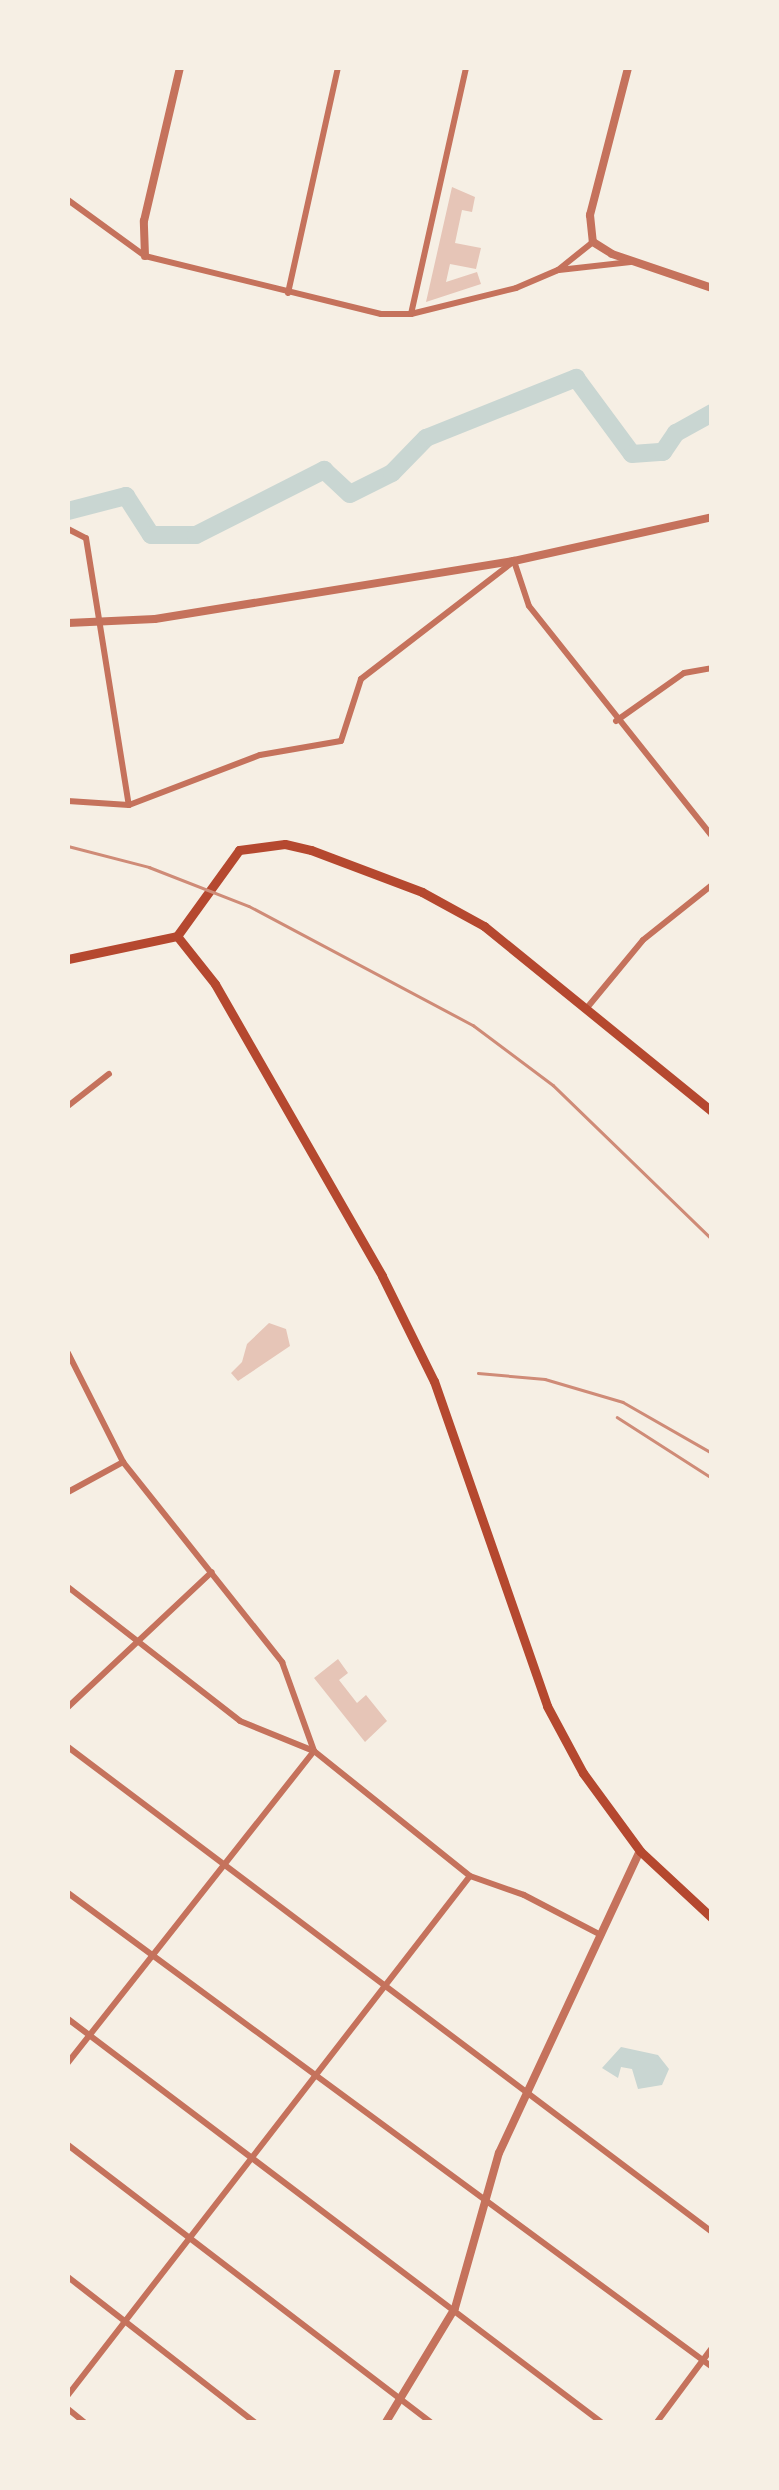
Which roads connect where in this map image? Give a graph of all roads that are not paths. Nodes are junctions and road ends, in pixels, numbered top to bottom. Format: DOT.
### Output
graph roads {
  1 [pos="180,68"];
  2 [pos="338,68"];
  3 [pos="466,68"];
  4 [pos="628,68"];
  5 [pos="68,200"];
  6 [pos="594,242"];
  7 [pos="145,256"];
  8 [pos="636,262"];
  9 [pos="558,270"];
  10 [pos="712,288"];
  11 [pos="288,293"];
  12 [pos="411,314"];
  13 [pos="712,517"];
  14 [pos="68,528"];
  15 [pos="514,561"];
  16 [pos="100,622"];
  17 [pos="68,623"];
  18 [pos="712,668"];
  19 [pos="616,721"];
  20 [pos="68,801"];
  21 [pos="129,805"];
  22 [pos="712,836"];
  23 [pos="712,885"];
  24 [pos="177,936"];
  25 [pos="68,959"];
  26 [pos="586,1009"];
  27 [pos="108,1074"];
  28 [pos="68,1106"];
  29 [pos="712,1111"];
  30 [pos="68,1353"];
  31 [pos="123,1462"];
  32 [pos="68,1492"];
  33 [pos="212,1572"];
  34 [pos="68,1587"];
  35 [pos="135,1644"];
  36 [pos="68,1707"];
  37 [pos="68,1747"];
  38 [pos="314,1752"];
  39 [pos="640,1851"];
  40 [pos="222,1862"];
  41 [pos="470,1876"];
  42 [pos="68,1894"];
  43 [pos="712,1918"];
  44 [pos="601,1935"];
  45 [pos="151,1956"];
  46 [pos="386,1985"];
  47 [pos="68,2019"];
  48 [pos="88,2036"];
  49 [pos="68,2062"];
  50 [pos="313,2076"];
  51 [pos="525,2093"];
  52 [pos="68,2145"];
  53 [pos="246,2158"];
  54 [pos="484,2204"];
  55 [pos="712,2232"];
  56 [pos="192,2237"];
  57 [pos="68,2278"];
  58 [pos="455,2308"];
  59 [pos="125,2322"];
  60 [pos="712,2348"];
  61 [pos="701,2363"];
  62 [pos="712,2366"];
  63 [pos="68,2395"];
  64 [pos="402,2400"];
  65 [pos="68,2409"];
  66 [pos="84,2422"];
  67 [pos="254,2422"];
  68 [pos="386,2422"];
  69 [pos="430,2422"];
  70 [pos="601,2422"];
  71 [pos="657,2422"];
  1 -- 7 [label="street"];
  2 -- 11 [label="street"];
  3 -- 12 [label="street"];
  4 -- 6 [label="street"];
  5 -- 7 [label="street"];
  6 -- 8 [label="street"];
  6 -- 9 [label="street"];
  7 -- 11 [label="street"];
  8 -- 9 [label="street"];
  8 -- 10 [label="street"];
  9 -- 12 [label="street"];
  11 -- 12 [label="street"];
  13 -- 15 [label="street"];
  14 -- 16 [label="street"];
  15 -- 16 [label="street"];
  15 -- 19 [label="street"];
  15 -- 21 [label="street"];
  16 -- 17 [label="street"];
  16 -- 21 [label="street"];
  18 -- 19 [label="street"];
  19 -- 22 [label="street"];
  20 -- 21 [label="street"];
  23 -- 26 [label="street"];
  24 -- 25 [label="main road"];
  24 -- 26 [label="main road"];
  24 -- 39 [label="main road"];
  26 -- 29 [label="main road"];
  27 -- 28 [label="street"];
  30 -- 31 [label="street"];
  31 -- 32 [label="street"];
  31 -- 33 [label="street"];
  33 -- 35 [label="street"];
  33 -- 38 [label="street"];
  34 -- 35 [label="street"];
  35 -- 36 [label="street"];
  35 -- 38 [label="street"];
  37 -- 40 [label="street"];
  38 -- 40 [label="street"];
  38 -- 41 [label="street"];
  39 -- 43 [label="main road"];
  39 -- 44 [label="street"];
  40 -- 45 [label="street"];
  40 -- 46 [label="street"];
  41 -- 44 [label="street"];
  41 -- 46 [label="street"];
  42 -- 45 [label="street"];
  44 -- 51 [label="street"];
  45 -- 48 [label="street"];
  45 -- 50 [label="street"];
  46 -- 50 [label="street"];
  46 -- 51 [label="street"];
  47 -- 48 [label="street"];
  48 -- 49 [label="street"];
  48 -- 53 [label="street"];
  50 -- 53 [label="street"];
  50 -- 54 [label="street"];
  51 -- 54 [label="street"];
  51 -- 55 [label="street"];
  52 -- 56 [label="street"];
  53 -- 56 [label="street"];
  53 -- 58 [label="street"];
  54 -- 58 [label="street"];
  54 -- 61 [label="street"];
  56 -- 59 [label="street"];
  56 -- 64 [label="street"];
  57 -- 59 [label="street"];
  58 -- 64 [label="street"];
  58 -- 70 [label="street"];
  59 -- 63 [label="street"];
  59 -- 67 [label="street"];
  60 -- 61 [label="street"];
  61 -- 62 [label="street"];
  61 -- 71 [label="street"];
  64 -- 68 [label="street"];
  64 -- 69 [label="street"];
  65 -- 66 [label="street"];
}
